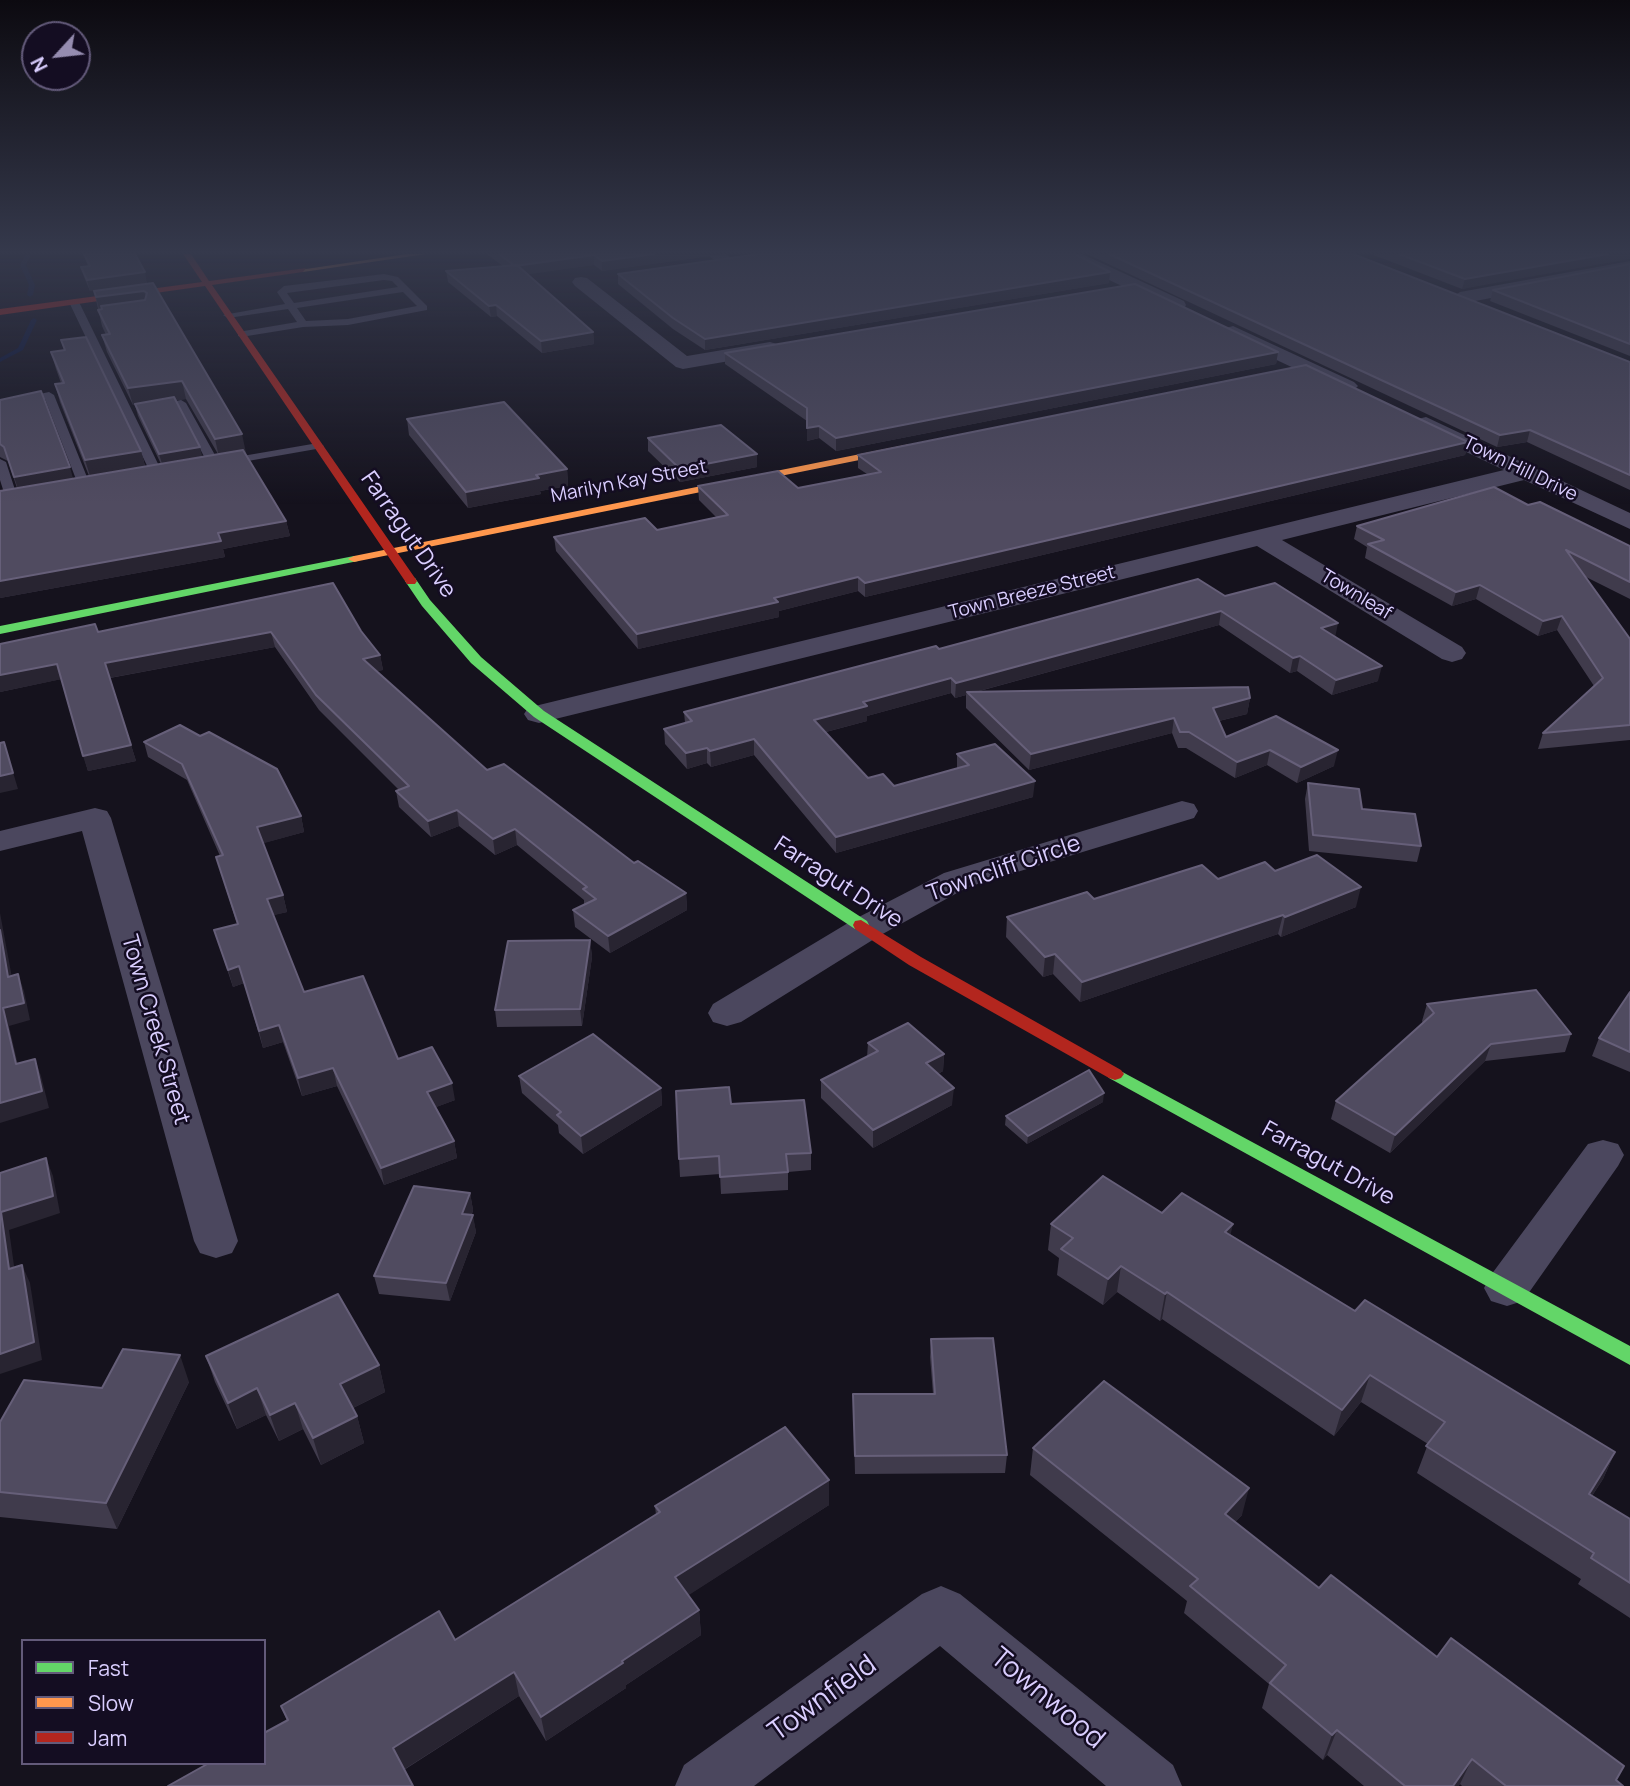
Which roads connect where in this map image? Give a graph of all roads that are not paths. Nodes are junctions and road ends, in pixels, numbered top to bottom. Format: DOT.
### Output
graph roads {
  1 [pos="91,337"];
  2 [pos="243,337"];
  3 [pos="651,337"];
  4 [pos="1244,337"];
  5 [pos="793,345"];
  6 [pos="1307,367"];
  7 [pos="1279,372"];
  8 [pos="1368,396"];
  9 [pos="0,409"];
  10 [pos="127,412"];
  11 [pos="1405,414"];
  12 [pos="924,444"];
  13 [pos="318,446"];
  14 [pos="0,462"];
  15 [pos="1527,472"];
  16 [pos="157,474"];
  17 [pos="85,487"];
  18 [pos="12,499"];
  19 [pos="1630,522"];
  20 [pos="1260,537"];
  21 [pos="390,551"];
  22 [pos="0,630"];
  23 [pos="1452,653"];
  24 [pos="539,714"];
  25 [pos="1182,811"];
  26 [pos="0,841"];
  27 [pos="866,928"];
  28 [pos="727,1013"];
  29 [pos="1603,1155"];
  30 [pos="216,1241"];
  31 [pos="1507,1288"];
  32 [pos="1630,1356"];
  33 [pos="941,1612"];
  34 [pos="705,1786"];
  35 [pos="1152,1786"];
  1 -- 10 [label="lane"];
  2 -- 13 [label="street, Farragut Drive"];
  3 -- 5 [label="street"];
  4 -- 6 [label="street"];
  6 -- 7 [label="street"];
  6 -- 8 [label="street"];
  9 -- 17 [label="lane"];
  10 -- 13 [label="lane"];
  10 -- 16 [label="lane"];
  11 -- 15 [label="street, Town Hill Drive"];
  12 -- 21 [label="street, Marilyn Kay Street"];
  13 -- 21 [label="street, Farragut Drive"];
  14 -- 18 [label="lane"];
  15 -- 19 [label="street, Town Hill Drive"];
  15 -- 20 [label="street, Town Breeze Street"];
  20 -- 23 [label="street, Townleaf"];
  20 -- 24 [label="street, Town Breeze Street"];
  21 -- 22 [label="street, Marilyn Kay Street"];
  21 -- 24 [label="street, Farragut Drive"];
  24 -- 27 [label="street, Farragut Drive"];
  25 -- 27 [label="street, Towncliff Circle"];
  26 -- 30 [label="street, Town Creek Street"];
  27 -- 28 [label="street, Towncliff Circle"];
  27 -- 31 [label="street, Farragut Drive"];
  29 -- 31 [label="street"];
  31 -- 32 [label="street, Farragut Drive"];
  33 -- 34 [label="street, Townfield"];
  33 -- 35 [label="street, Townwood"];
}
